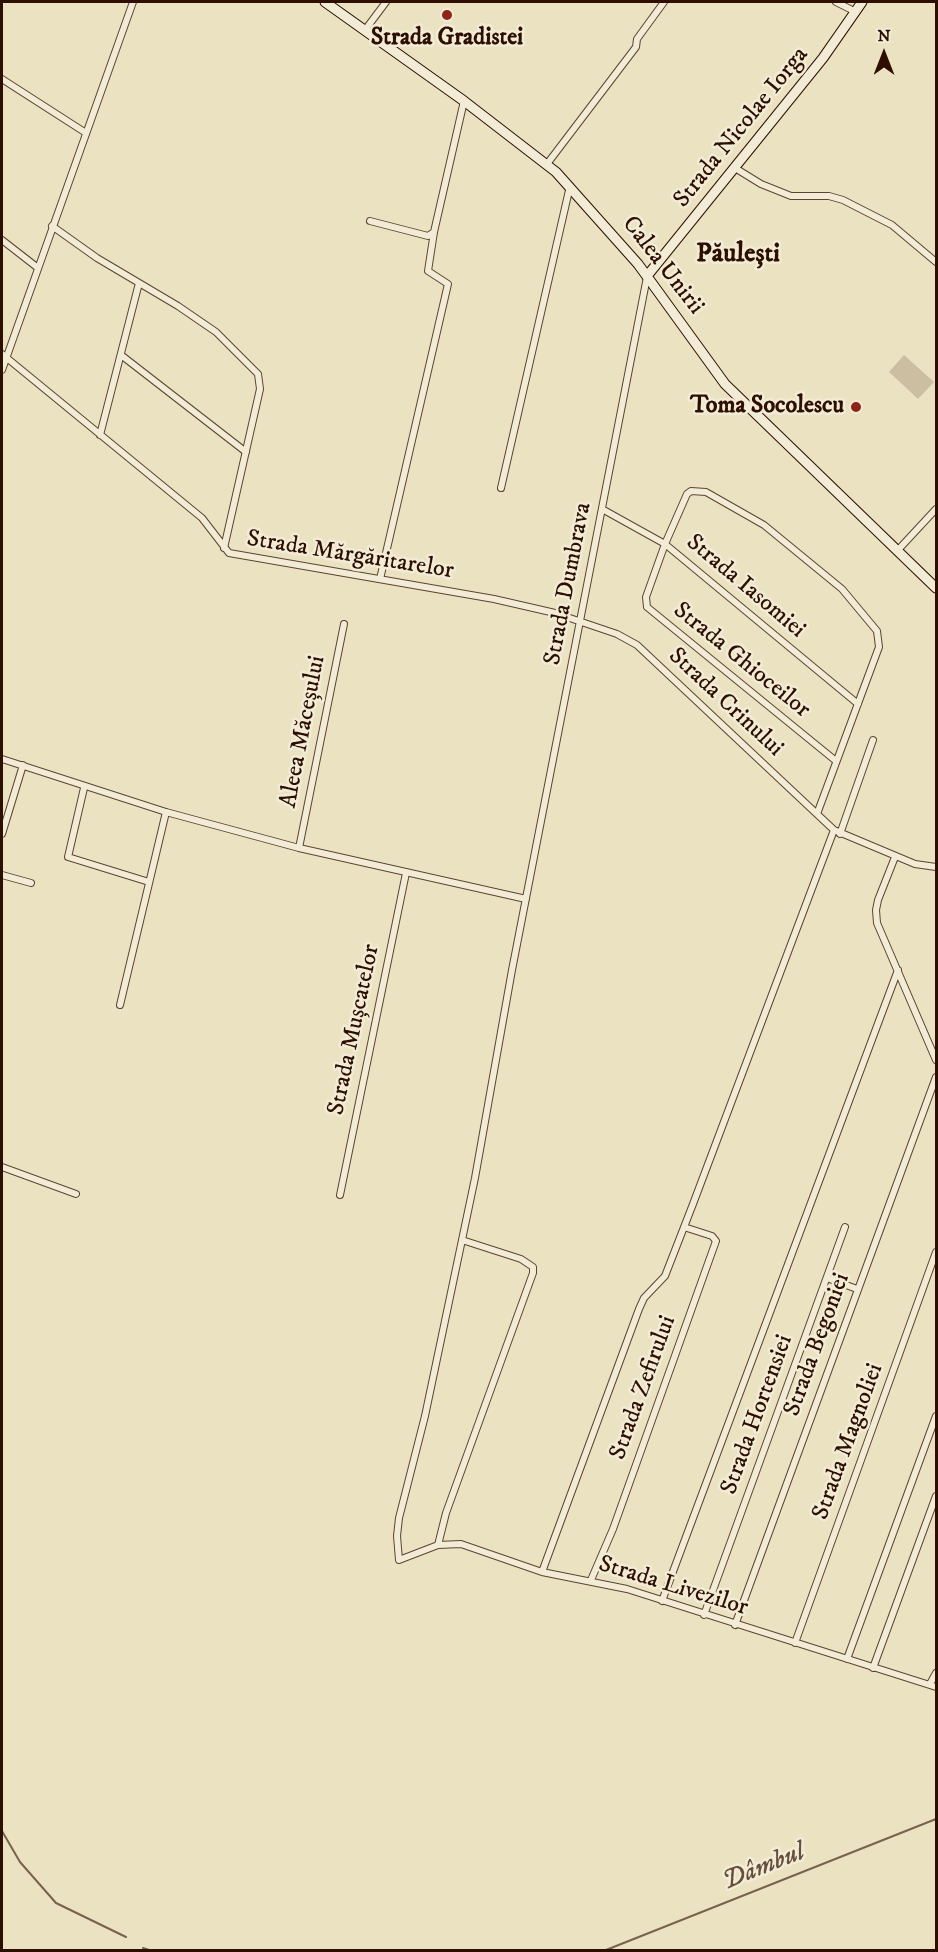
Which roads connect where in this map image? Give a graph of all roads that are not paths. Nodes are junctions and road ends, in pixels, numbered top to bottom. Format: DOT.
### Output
graph roads {
  1 [pos="133,2"];
  2 [pos="326,2"];
  3 [pos="386,2"];
  4 [pos="664,2"];
  5 [pos="836,2"];
  6 [pos="862,2"];
  7 [pos="855,12"];
  8 [pos="366,30"];
  9 [pos="2,79"];
  10 [pos="464,101"];
  11 [pos="86,133"];
  12 [pos="547,164"];
  13 [pos="735,168"];
  14 [pos="570,185"];
  15 [pos="370,221"];
  16 [pos="52,226"];
  17 [pos="434,232"];
  18 [pos="2,240"];
  19 [pos="936,262"];
  20 [pos="38,268"];
  21 [pos="647,276"];
  22 [pos="139,283"];
  23 [pos="4,355"];
  24 [pos="121,355"];
  25 [pos="2,370"];
  26 [pos="100,435"];
  27 [pos="246,452"];
  28 [pos="501,488"];
  29 [pos="602,508"];
  30 [pos="936,509"];
  31 [pos="665,544"];
  32 [pos="224,548"];
  33 [pos="897,550"];
  34 [pos="380,579"];
  35 [pos="936,588"];
  36 [pos="580,620"];
  37 [pos="344,624"];
  38 [pos="858,704"];
  39 [pos="873,740"];
  40 [pos="2,759"];
  41 [pos="836,761"];
  42 [pos="23,765"];
  43 [pos="84,788"];
  44 [pos="166,812"];
  45 [pos="817,814"];
  46 [pos="837,832"];
  47 [pos="2,834"];
  48 [pos="300,848"];
  49 [pos="895,857"];
  50 [pos="936,867"];
  51 [pos="406,873"];
  52 [pos="2,875"];
  53 [pos="149,882"];
  54 [pos="31,883"];
  55 [pos="526,898"];
  56 [pos="898,970"];
  57 [pos="120,1005"];
  58 [pos="936,1060"];
  59 [pos="936,1077"];
  60 [pos="2,1167"];
  61 [pos="76,1194"];
  62 [pos="340,1195"];
  63 [pos="684,1227"];
  64 [pos="845,1227"];
  65 [pos="462,1240"];
  66 [pos="936,1252"];
  67 [pos="827,1278"];
  68 [pos="858,1289"];
  69 [pos="936,1416"];
  70 [pos="936,1496"];
  71 [pos="438,1545"];
  72 [pos="399,1560"];
  73 [pos="542,1572"];
  74 [pos="591,1580"];
  75 [pos="662,1600"];
  76 [pos="704,1615"];
  77 [pos="735,1625"];
  78 [pos="795,1643"];
  79 [pos="847,1659"];
  80 [pos="873,1668"];
  81 [pos="936,1673"];
  82 [pos="933,1685"];
  1 -- 11 [label="street"];
  2 -- 8 [label="main road, Calea Unirii"];
  3 -- 8 [label="street"];
  4 -- 12 [label="street"];
  5 -- 7 [label="street"];
  6 -- 7 [label="main road, Strada Nicolae Iorga"];
  7 -- 13 [label="main road, Strada Nicolae Iorga"];
  8 -- 10 [label="main road, Calea Unirii"];
  9 -- 11 [label="street"];
  10 -- 12 [label="main road, Calea Unirii"];
  10 -- 17 [label="street"];
  11 -- 16 [label="street"];
  12 -- 14 [label="main road, Calea Unirii"];
  13 -- 19 [label="street"];
  13 -- 21 [label="main road, Strada Nicolae Iorga"];
  14 -- 21 [label="main road, Calea Unirii"];
  14 -- 28 [label="street"];
  15 -- 17 [label="street"];
  16 -- 20 [label="street"];
  16 -- 22 [label="street"];
  17 -- 34 [label="street"];
  18 -- 20 [label="street"];
  20 -- 23 [label="street"];
  21 -- 29 [label="street, Strada Dumbrava"];
  21 -- 33 [label="main road, Calea Unirii"];
  22 -- 24 [label="street"];
  22 -- 27 [label="street"];
  23 -- 25 [label="street"];
  23 -- 26 [label="street, Strada Mărgăritarelor"];
  24 -- 26 [label="street"];
  24 -- 27 [label="street"];
  26 -- 32 [label="street, Strada Mărgăritarelor"];
  27 -- 32 [label="street"];
  29 -- 31 [label="street, Strada Iasomiei"];
  29 -- 36 [label="street, Strada Dumbrava"];
  30 -- 33 [label="street"];
  31 -- 38 [label="street, Strada Iasomiei"];
  31 -- 38 [label="street"];
  31 -- 41 [label="street, Strada Ghioceilor"];
  32 -- 34 [label="street, Strada Mărgăritarelor"];
  33 -- 35 [label="main road, Calea Unirii"];
  34 -- 36 [label="street, Strada Mărgăritarelor"];
  36 -- 45 [label="street, Strada Crinului"];
  36 -- 55 [label="street, Strada Dumbrava"];
  37 -- 48 [label="street, Aleea Măceșului"];
  38 -- 41 [label="street"];
  39 -- 46 [label="street"];
  40 -- 42 [label="street"];
  41 -- 45 [label="street"];
  42 -- 43 [label="street"];
  42 -- 47 [label="street"];
  43 -- 44 [label="street"];
  43 -- 53 [label="street"];
  44 -- 48 [label="street"];
  44 -- 53 [label="street"];
  45 -- 46 [label="street, Strada Crinului"];
  46 -- 49 [label="street"];
  46 -- 63 [label="street"];
  48 -- 51 [label="street"];
  49 -- 50 [label="street"];
  49 -- 56 [label="street"];
  51 -- 55 [label="street"];
  51 -- 62 [label="street, Strada Mușcatelor"];
  52 -- 54 [label="street"];
  53 -- 57 [label="street"];
  55 -- 65 [label="street, Strada Dumbrava"];
  56 -- 58 [label="street"];
  56 -- 75 [label="street"];
  59 -- 68 [label="street, Strada Begoniei"];
  60 -- 61 [label="street"];
  63 -- 73 [label="street"];
  63 -- 74 [label="street, Strada Zefirului"];
  64 -- 67 [label="street, Strada Hortensiei"];
  65 -- 71 [label="street"];
  65 -- 72 [label="street, Strada Dumbrava"];
  66 -- 78 [label="street, Strada Magnoliei"];
  67 -- 68 [label="street"];
  67 -- 76 [label="street, Strada Hortensiei"];
  68 -- 77 [label="street, Strada Begoniei"];
  69 -- 79 [label="street"];
  70 -- 80 [label="street"];
  71 -- 72 [label="street, Strada Livezilor"];
  71 -- 73 [label="street, Strada Livezilor"];
  73 -- 74 [label="street, Strada Livezilor"];
  74 -- 75 [label="street, Strada Livezilor"];
  75 -- 76 [label="street, Strada Livezilor"];
  76 -- 77 [label="street, Strada Livezilor"];
  77 -- 78 [label="street, Strada Livezilor"];
  78 -- 79 [label="street, Strada Livezilor"];
  79 -- 80 [label="street, Strada Livezilor"];
  80 -- 82 [label="street, Strada Livezilor"];
  81 -- 82 [label="street"];
}
